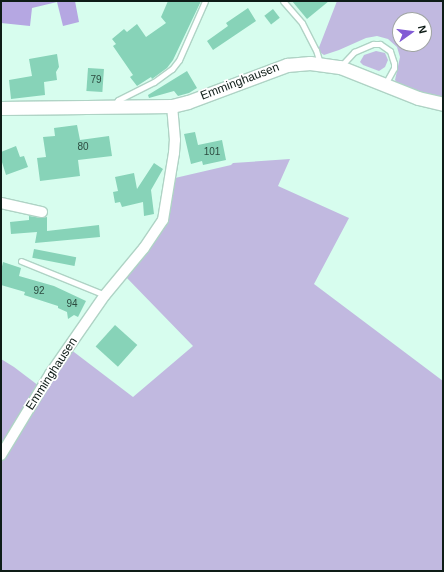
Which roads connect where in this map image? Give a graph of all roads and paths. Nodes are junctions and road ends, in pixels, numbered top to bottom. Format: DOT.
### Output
graph roads {
  1 [pos="205,1"];
  2 [pos="283,1"];
  3 [pos="315,63"];
  4 [pos="340,67"];
  5 [pos="384,85"];
  6 [pos="443,104"];
  7 [pos="172,106"];
  8 [pos="112,107"];
  9 [pos="1,108"];
  10 [pos="1,203"];
  11 [pos="42,212"];
  12 [pos="21,261"];
  13 [pos="104,295"];
  14 [pos="1,455"];
  1 -- 8 [label="lane"];
  2 -- 3 [label="lane"];
  3 -- 4 [label="street, Emminghausen"];
  3 -- 7 [label="street, Emminghausen"];
  4 -- 5 [label="street, Emminghausen"];
  4 -- 5 [label="lane"];
  5 -- 6 [label="street, Emminghausen"];
  7 -- 8 [label="street, Emminghausen"];
  7 -- 13 [label="street, Emminghausen"];
  8 -- 9 [label="street, Emminghausen"];
  10 -- 11 [label="street"];
  12 -- 13 [label="lane"];
  13 -- 14 [label="street, Emminghausen"];
}
